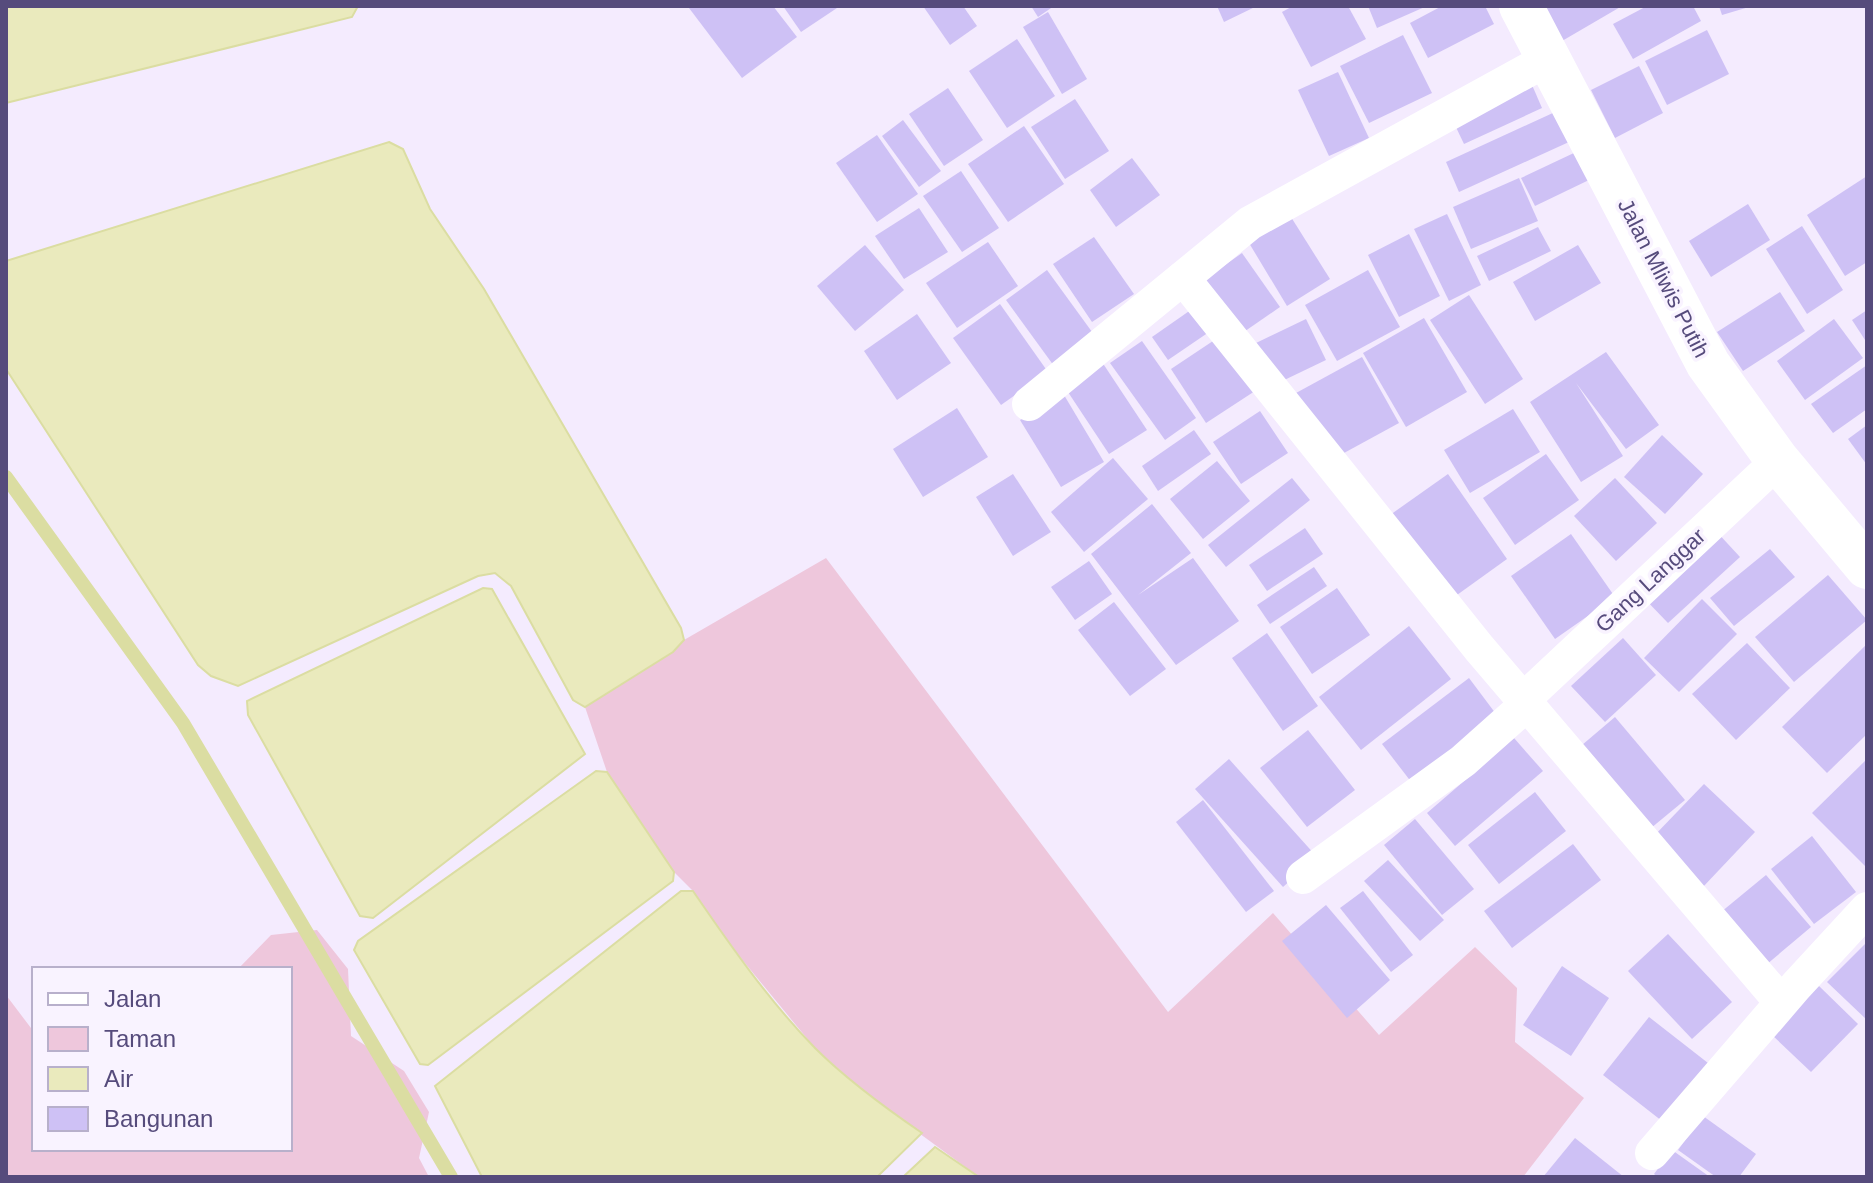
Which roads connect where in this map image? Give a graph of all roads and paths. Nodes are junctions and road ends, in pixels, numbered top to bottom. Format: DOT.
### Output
graph roads {
  1 [pos="1521,6"];
  2 [pos="1550,58"];
  3 [pos="1183,278"];
  4 [pos="1029,404"];
  5 [pos="1778,461"];
  6 [pos="1867,567"];
  7 [pos="1525,702"];
  8 [pos="1303,877"];
  9 [pos="1867,909"];
  10 [pos="1781,1002"];
  11 [pos="1652,1153"];
  1 -- 2 [label="street, Jalan Mliwis Putih"];
  2 -- 3 [label="street"];
  2 -- 5 [label="street, Jalan Mliwis Putih"];
  3 -- 4 [label="street"];
  3 -- 7 [label="street"];
  5 -- 6 [label="street, Jalan Mliwis Putih"];
  5 -- 7 [label="street, Gang Langgar"];
  7 -- 8 [label="street, Gang Langgar"];
  7 -- 10 [label="street"];
  9 -- 10 [label="street"];
  10 -- 11 [label="street"];
}
